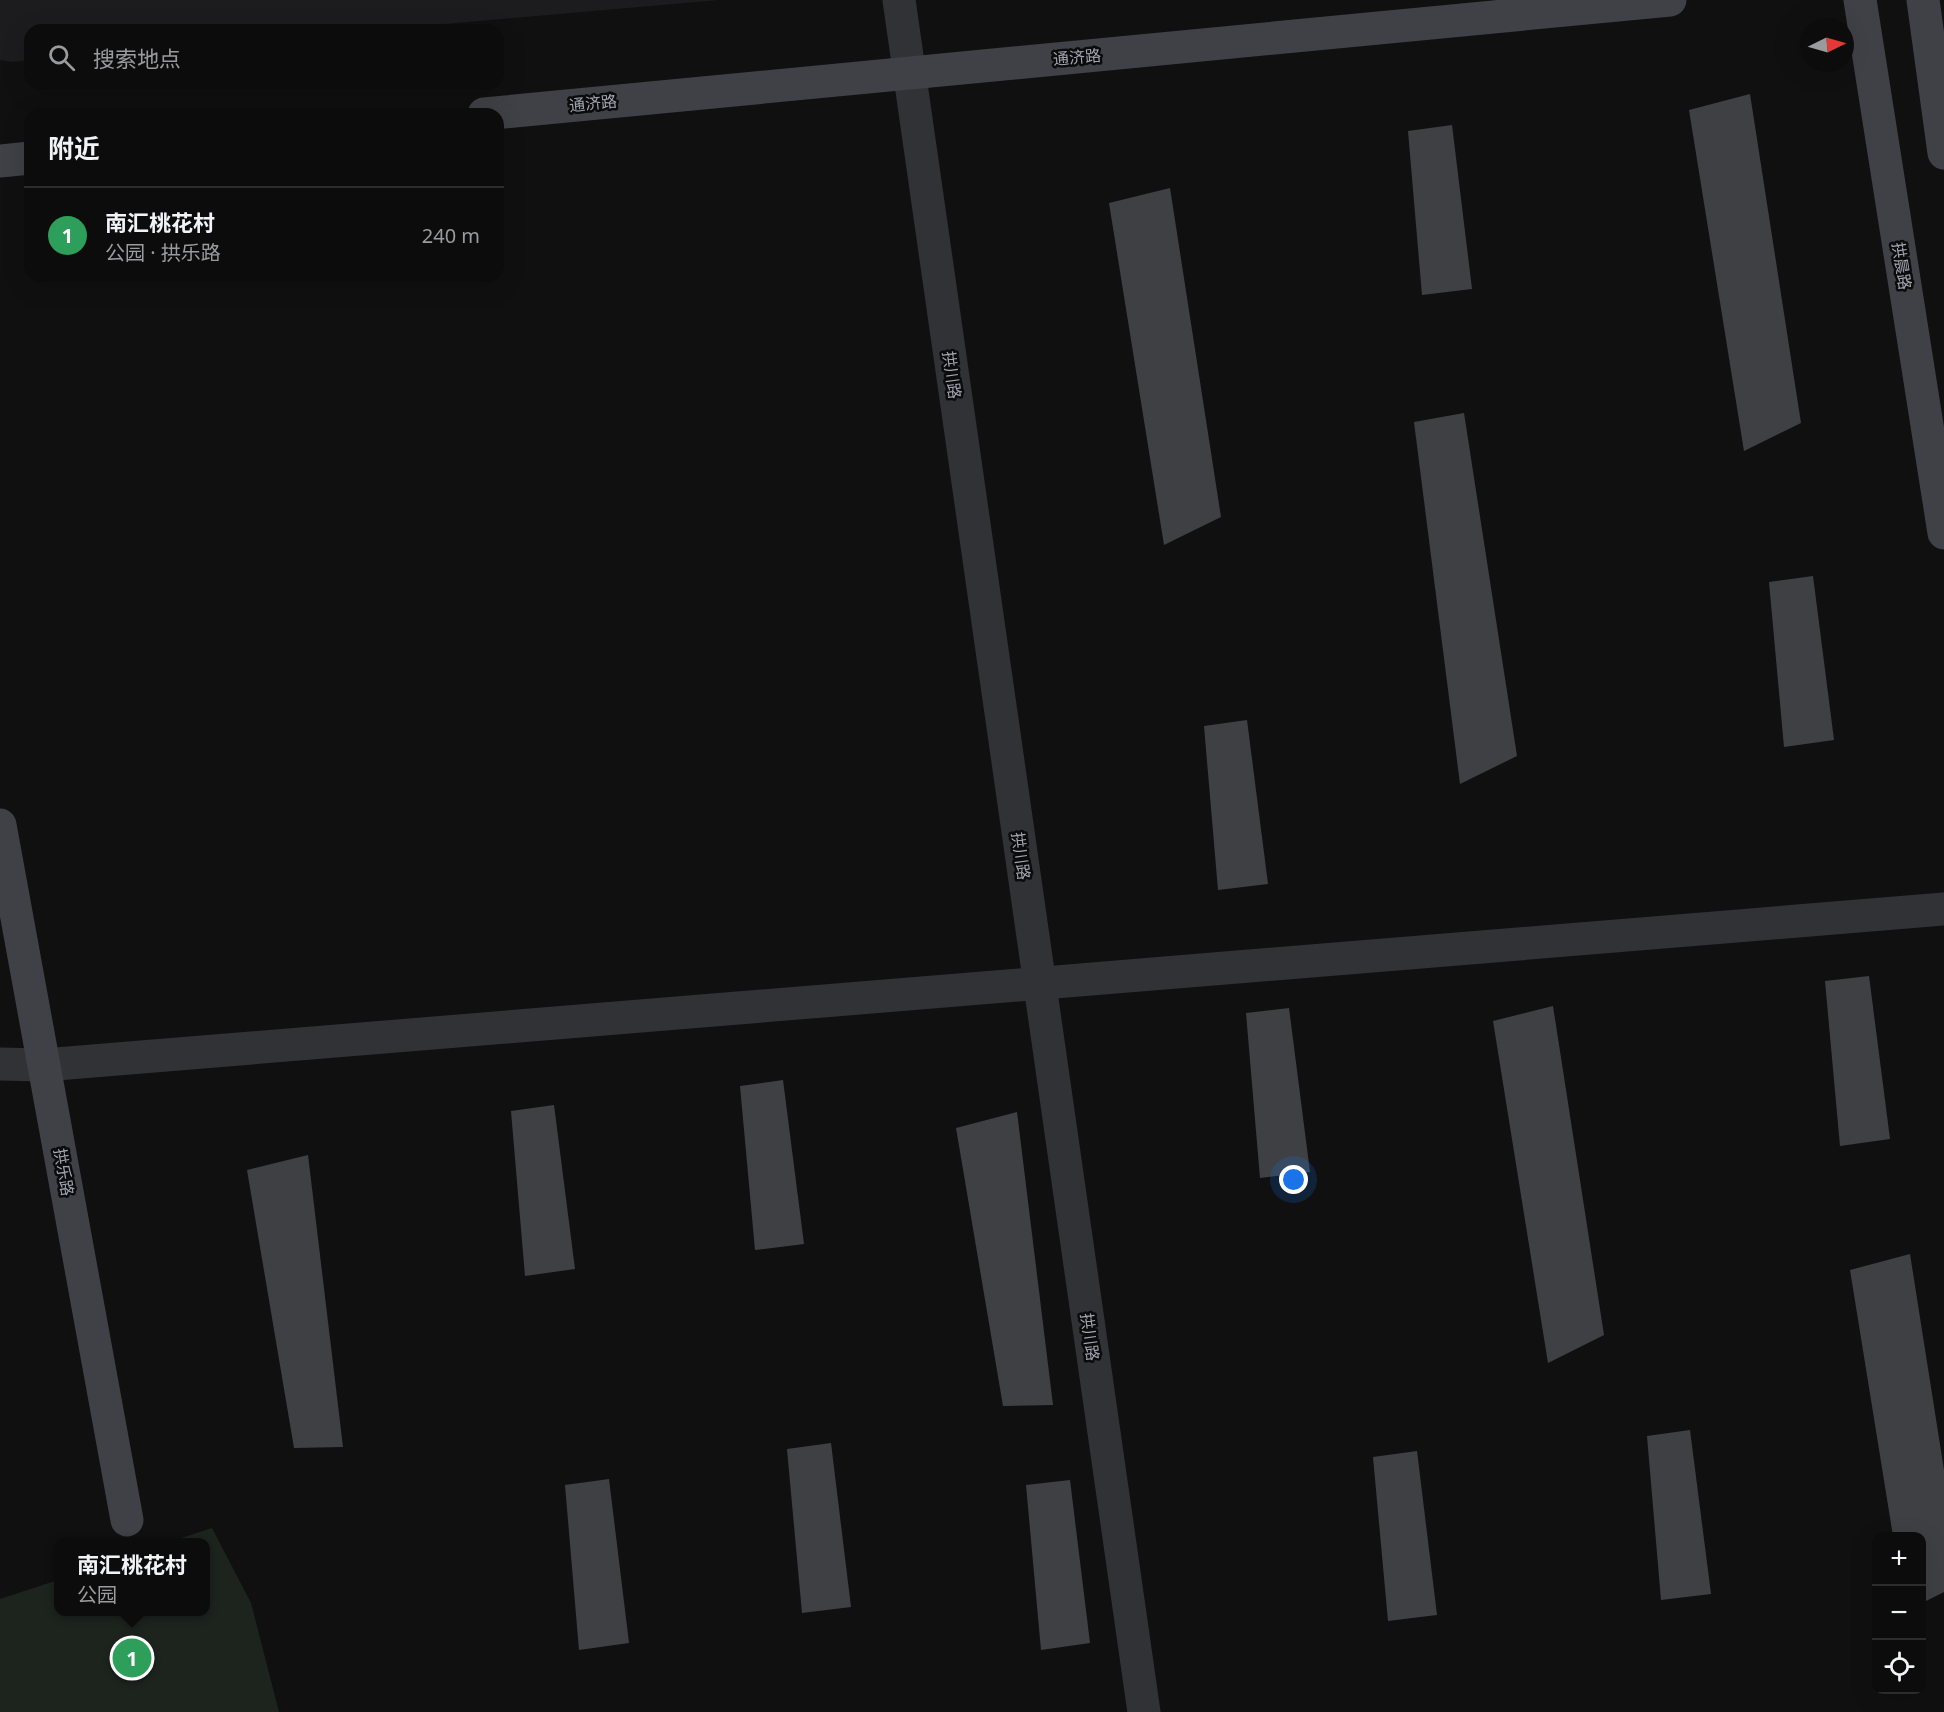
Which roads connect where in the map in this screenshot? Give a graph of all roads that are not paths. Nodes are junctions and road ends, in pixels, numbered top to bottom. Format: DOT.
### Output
graph roads {
  1 [pos="899,0"];
  2 [pos="1670,0"];
  3 [pos="1860,0"];
  4 [pos="1923,0"];
  5 [pos="909,73"];
  6 [pos="504,112"];
  7 [pos="1944,153"];
  8 [pos="24,159"];
  9 [pos="0,161"];
  10 [pos="1944,533"];
  11 [pos="0,825"];
  12 [pos="1944,909"];
  13 [pos="1040,983"];
  14 [pos="0,1064"];
  15 [pos="44,1065"];
  16 [pos="128,1520"];
  17 [pos="1144,1712"];
  1 -- 5 [label="street, 拱川路"];
  2 -- 5 [label="street, 通济路"];
  3 -- 10 [label="street, 拱晨路"];
  4 -- 7 [label="street"];
  5 -- 6 [label="street, 通济路"];
  5 -- 13 [label="street, 拱川路"];
  8 -- 9 [label="street"];
  11 -- 15 [label="street, 拱乐路"];
  12 -- 13 [label="street"];
  13 -- 15 [label="street"];
  13 -- 17 [label="street, 拱川路"];
  14 -- 15 [label="street"];
  15 -- 16 [label="street, 拱乐路"];
}
